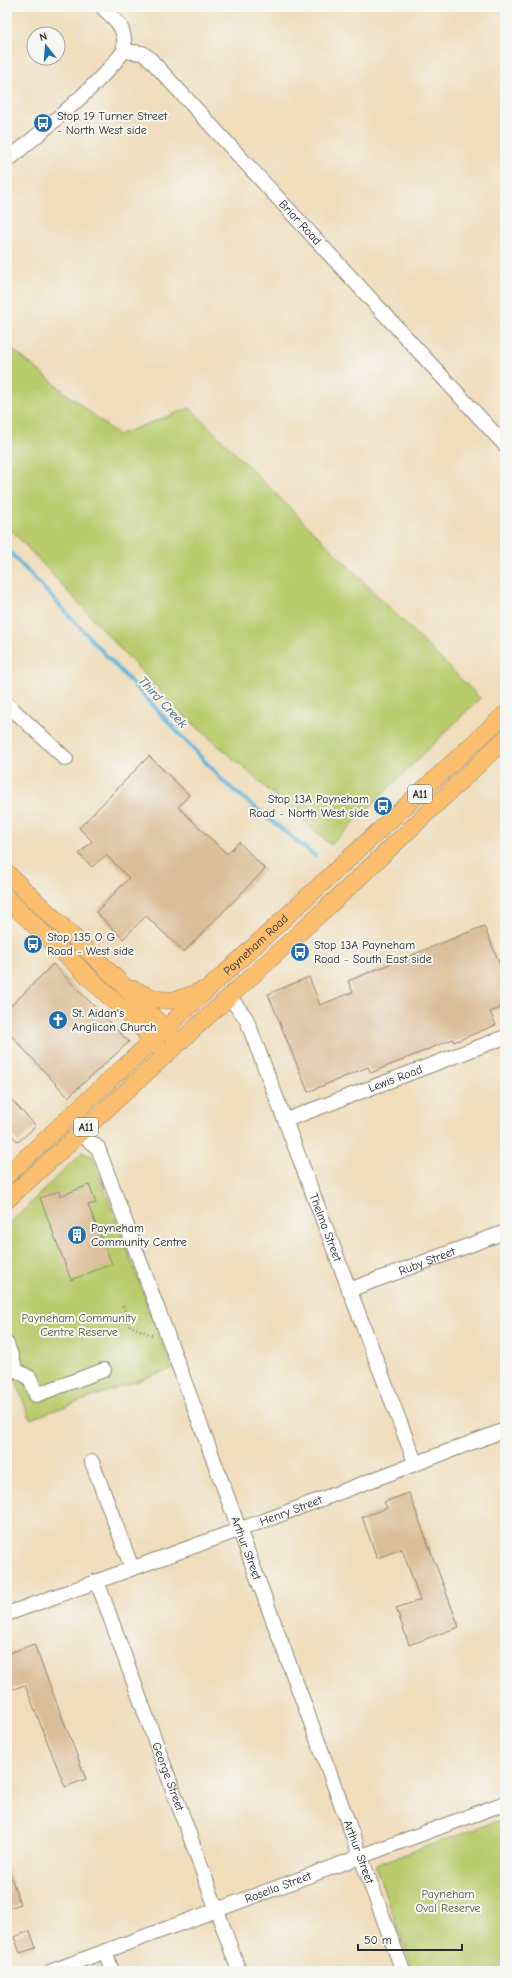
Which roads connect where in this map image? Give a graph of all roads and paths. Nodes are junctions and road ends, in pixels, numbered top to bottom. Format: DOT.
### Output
graph roads {
  1 [pos="102,7"];
  2 [pos="124,51"];
  3 [pos="7,161"];
  4 [pos="505,445"];
  5 [pos="7,704"];
  6 [pos="505,714"];
  7 [pos="505,739"];
  8 [pos="66,760"];
  9 [pos="7,873"];
  10 [pos="7,899"];
  11 [pos="119,981"];
  12 [pos="213,986"];
  13 [pos="229,997"];
  14 [pos="166,1030"];
  15 [pos="505,1036"];
  16 [pos="153,1041"];
  17 [pos="178,1043"];
  18 [pos="166,1055"];
  19 [pos="286,1120"];
  20 [pos="80,1133"];
  21 [pos="7,1175"];
  22 [pos="7,1200"];
  23 [pos="505,1232"];
  24 [pos="349,1290"];
  25 [pos="123,1306"];
  26 [pos="157,1339"];
  27 [pos="7,1344"];
  28 [pos="104,1370"];
  29 [pos="505,1430"];
  30 [pos="92,1462"];
  31 [pos="415,1462"];
  32 [pos="239,1530"];
  33 [pos="132,1568"];
  34 [pos="97,1581"];
  35 [pos="7,1614"];
  36 [pos="505,1803"];
  37 [pos="361,1858"];
  38 [pos="216,1910"];
  39 [pos="105,1951"];
  40 [pos="52,1971"];
  41 [pos="112,1971"];
  42 [pos="239,1971"];
  43 [pos="403,1971"];
  1 -- 2 [label="street"];
  2 -- 3 [label="street"];
  2 -- 4 [label="street, Briar Road"];
  5 -- 8 [label="street"];
  6 -- 12 [label="main road, Payneham Road / A11"];
  7 -- 13 [label="main road, Payneham Road / A11"];
  9 -- 11 [label="main road"];
  10 -- 16 [label="main road"];
  11 -- 12 [label="main road"];
  11 -- 14 [label="main road"];
  12 -- 14 [label="main road, Payneham Road / A11"];
  13 -- 17 [label="main road, Payneham Road / A11"];
  13 -- 19 [label="street, Thelma Street"];
  14 -- 16 [label="main road, Payneham Road / A11"];
  14 -- 17 [label="main road"];
  15 -- 19 [label="street, Lewis Road"];
  16 -- 18 [label="main road"];
  16 -- 21 [label="main road, Payneham Road / A11"];
  17 -- 18 [label="main road, Payneham Road / A11"];
  18 -- 20 [label="main road, Payneham Road / A11"];
  19 -- 24 [label="street, Thelma Street"];
  20 -- 22 [label="main road, Payneham Road / A11"];
  20 -- 32 [label="street, Arthur Street"];
  23 -- 24 [label="street, Ruby Street"];
  24 -- 31 [label="street, Thelma Street"];
  25 -- 26 [label="path"];
  27 -- 28 [label="street"];
  29 -- 31 [label="street, Henry Street"];
  30 -- 33 [label="street"];
  31 -- 32 [label="street, Henry Street"];
  32 -- 33 [label="street, Henry Street"];
  32 -- 37 [label="street, Arthur Street"];
  33 -- 34 [label="street, Henry Street"];
  34 -- 35 [label="street, Henry Street"];
  34 -- 38 [label="street, George Street"];
  36 -- 37 [label="street, Rosella Street"];
  37 -- 38 [label="street, Rosella Street"];
  37 -- 43 [label="street, Arthur Street"];
  38 -- 39 [label="street, Rosella Street"];
  38 -- 42 [label="street, George Street"];
  39 -- 40 [label="street, Rosella Street"];
  39 -- 41 [label="street"];
}
